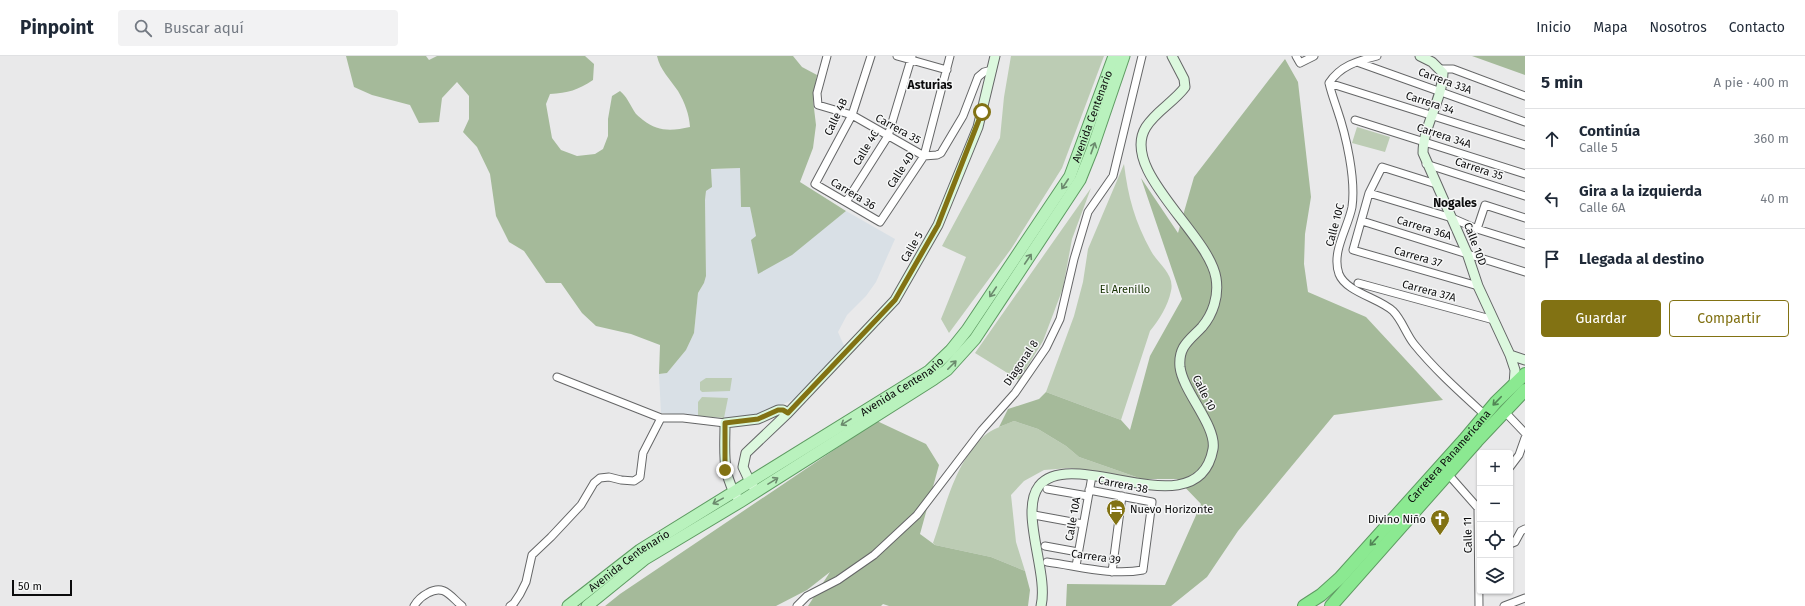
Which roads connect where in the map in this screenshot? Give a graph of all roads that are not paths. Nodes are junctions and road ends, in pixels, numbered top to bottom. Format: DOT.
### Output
graph roads {
  1 [pos="827,56"];
  2 [pos="871,56"];
  3 [pos="897,56"];
  4 [pos="950,56"];
  5 [pos="995,56"];
  6 [pos="1114,56"];
  7 [pos="1124,56"];
  8 [pos="1142,56"];
  9 [pos="1172,56"];
  10 [pos="1314,56"];
  11 [pos="1377,56"];
  12 [pos="1420,56"];
  13 [pos="912,58"];
  14 [pos="1298,59"];
  15 [pos="1357,62"];
  16 [pos="947,70"];
  17 [pos="992,70"];
  18 [pos="1442,71"];
  19 [pos="1329,83"];
  20 [pos="1440,92"];
  21 [pos="1525,96"];
  22 [pos="852,115"];
  23 [pos="1433,116"];
  24 [pos="1356,120"];
  25 [pos="1525,122"];
  26 [pos="888,136"];
  27 [pos="1423,141"];
  28 [pos="1525,145"];
  29 [pos="924,156"];
  30 [pos="1426,164"];
  31 [pos="1525,174"];
  32 [pos="815,184"];
  33 [pos="1436,184"];
  34 [pos="1369,193"];
  35 [pos="1525,196"];
  36 [pos="846,202"];
  37 [pos="1452,218"];
  38 [pos="1525,218"];
  39 [pos="1362,221"];
  40 [pos="880,222"];
  41 [pos="1477,229"];
  42 [pos="1525,244"];
  43 [pos="1467,253"];
  44 [pos="1525,272"];
  45 [pos="1358,283"];
  46 [pos="1478,286"];
  47 [pos="1494,320"];
  48 [pos="1510,355"];
  49 [pos="1525,360"];
  50 [pos="1525,374"];
  51 [pos="557,377"];
  52 [pos="1520,388"];
  53 [pos="1505,412"];
  54 [pos="788,413"];
  55 [pos="1485,415"];
  56 [pos="661,418"];
  57 [pos="725,423"];
  58 [pos="1525,433"];
  59 [pos="1525,438"];
  60 [pos="1513,463"];
  61 [pos="1448,474"];
  62 [pos="1092,476"];
  63 [pos="753,486"];
  64 [pos="1046,489"];
  65 [pos="733,492"];
  66 [pos="1089,493"];
  67 [pos="1122,496"];
  68 [pos="740,502"];
  69 [pos="1477,505"];
  70 [pos="1034,514"];
  71 [pos="1084,524"];
  72 [pos="682,530"];
  73 [pos="1523,530"];
  74 [pos="1513,543"];
  75 [pos="1044,546"];
  76 [pos="1078,552"];
  77 [pos="1480,558"];
  78 [pos="1047,562"];
  79 [pos="1076,566"];
  80 [pos="1143,570"];
  81 [pos="1112,572"];
  82 [pos="1525,598"];
  83 [pos="414,606"];
  84 [pos="462,606"];
  85 [pos="510,606"];
  86 [pos="568,606"];
  87 [pos="587,606"];
  88 [pos="797,606"];
  89 [pos="1041,606"];
  90 [pos="1304,606"];
  91 [pos="1331,606"];
  92 [pos="1479,606"];
  93 [pos="1504,606"];
  1 -- 22 [label="street, Carrera 35"];
  2 -- 22 [label="street, Calle 4B"];
  3 -- 13 [label="street"];
  4 -- 16 [label="street, Calle 4D"];
  5 -- 17 [label="street, Calle 5"];
  6 -- 63 [label="main road, Avenida Centenario, one-way"];
  63 -- 7 [label="main road, Avenida Centenario, one-way"];
  8 -- 88 [label="street, Diagonal 8"];
  9 -- 62 [label="street, Calle 10"];
  10 -- 14 [label="street"];
  11 -- 15 [label="street"];
  12 -- 18 [label="street"];
  13 -- 16 [label="street"];
  13 -- 26 [label="street, Calle 4C"];
  15 -- 19 [label="street"];
  15 -- 20 [label="street, Carrera 33A"];
  16 -- 29 [label="street, Calle 4D"];
  17 -- 29 [label="street, Carrera 35"];
  17 -- 54 [label="street, Calle 5"];
  18 -- 20 [label="street, Calle 10D"];
  18 -- 21 [label="street"];
  19 -- 23 [label="street, Carrera 34"];
  19 -- 55 [label="street, Calle 10C"];
  20 -- 23 [label="street, Calle 10D"];
  20 -- 25 [label="street, Carrera 33A"];
  22 -- 26 [label="street, Carrera 35"];
  22 -- 32 [label="street, Calle 4B"];
  23 -- 27 [label="street, Calle 10D"];
  23 -- 28 [label="street, Carrera 34"];
  24 -- 27 [label="street, Carrera 34A"];
  26 -- 29 [label="street, Carrera 35"];
  26 -- 36 [label="street, Calle 4C"];
  27 -- 30 [label="street, Calle 10D"];
  27 -- 31 [label="street, Carrera 34A"];
  29 -- 40 [label="street, Calle 4D"];
  30 -- 33 [label="street, Calle 10D"];
  30 -- 35 [label="street, Carrera 35"];
  32 -- 36 [label="street, Carrera 36"];
  33 -- 34 [label="street"];
  33 -- 37 [label="street, Calle 10D"];
  34 -- 37 [label="street"];
  34 -- 39 [label="street"];
  36 -- 40 [label="street, Carrera 36"];
  37 -- 41 [label="street"];
  37 -- 43 [label="street, Calle 10D"];
  38 -- 41 [label="street"];
  39 -- 43 [label="street, Carrera 36A"];
  39 -- 46 [label="street, Carrera 37"];
  41 -- 42 [label="street"];
  43 -- 44 [label="street, Carrera 36A"];
  43 -- 46 [label="street, Calle 10D"];
  45 -- 47 [label="street, Carrera 37A"];
  46 -- 47 [label="street, Calle 10D"];
  47 -- 48 [label="street, Calle 10D"];
  48 -- 49 [label="street"];
  48 -- 52 [label="street, Calle 10D"];
  50 -- 52 [label="highway, Carretera Panamericana"];
  51 -- 56 [label="street"];
  52 -- 53 [label="highway, Carretera Panamericana"];
  52 -- 55 [label="highway, Carretera Panamericana, one-way"];
  53 -- 58 [label="street"];
  53 -- 61 [label="highway, Carretera Panamericana"];
  54 -- 57 [label="street"];
  54 -- 63 [label="street, Calle 5"];
  55 -- 90 [label="highway, Carretera Panamericana, one-way"];
  56 -- 57 [label="street"];
  56 -- 85 [label="street"];
  57 -- 65 [label="street"];
  59 -- 60 [label="street"];
  61 -- 69 [label="street, Calle 11"];
  61 -- 91 [label="highway, Carretera Panamericana"];
  62 -- 66 [label="street, Calle 10A"];
  62 -- 89 [label="street, Calle 10"];
  63 -- 65 [label="main road, Avenida Centenario"];
  63 -- 68 [label="main road, Avenida Centenario"];
  64 -- 66 [label="street, Carrera 38"];
  65 -- 68 [label="street"];
  65 -- 72 [label="main road, Avenida Centenario, one-way"];
  66 -- 67 [label="street, Carrera 38"];
  66 -- 71 [label="street, Calle 10A"];
  67 -- 80 [label="street, Carrera 38"];
  67 -- 81 [label="street"];
  68 -- 72 [label="main road, Avenida Centenario"];
  70 -- 71 [label="street"];
  71 -- 76 [label="street, Calle 10A"];
  72 -- 86 [label="main road, Avenida Centenario"];
  72 -- 87 [label="main road, Avenida Centenario"];
  73 -- 74 [label="street"];
  75 -- 76 [label="street"];
  76 -- 79 [label="street, Calle 10A"];
  77 -- 92 [label="street, Calle 11"];
  78 -- 79 [label="street, Carrera 39"];
  79 -- 81 [label="street, Carrera 39"];
  80 -- 81 [label="street, Carrera 39"];
  82 -- 93 [label="street"];
  83 -- 84 [label="street"];
}
